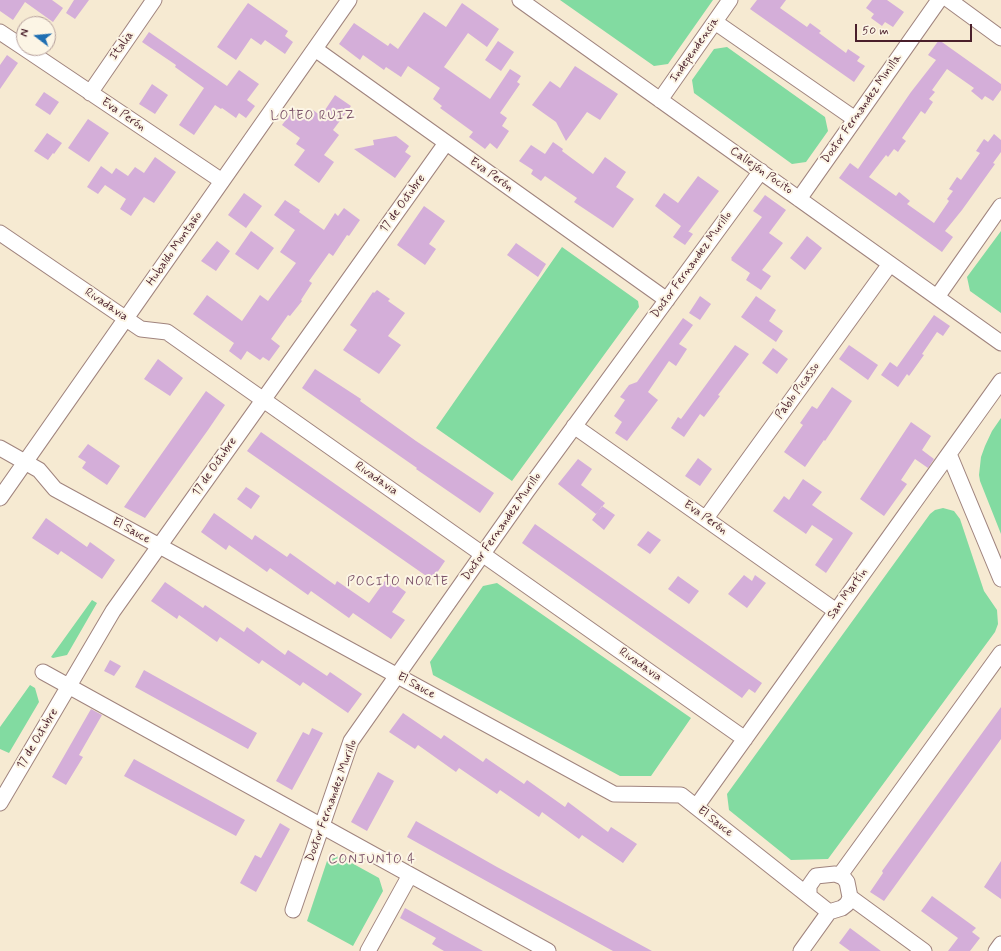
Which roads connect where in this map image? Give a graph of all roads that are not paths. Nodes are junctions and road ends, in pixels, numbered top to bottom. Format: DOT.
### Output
graph roads {
  1 [pos="154,0"];
  2 [pos="349,0"];
  3 [pos="521,0"];
  4 [pos="730,0"];
  5 [pos="939,0"];
  6 [pos="948,0"];
  7 [pos="715,22"];
  8 [pos="0,32"];
  9 [pos="1001,38"];
  10 [pos="16,43"];
  11 [pos="315,49"];
  12 [pos="36,56"];
  13 [pos="90,92"];
  14 [pos="660,100"];
  15 [pos="855,120"];
  16 [pos="446,143"];
  17 [pos="761,171"];
  18 [pos="222,181"];
  19 [pos="799,198"];
  20 [pos="1001,206"];
  21 [pos="0,233"];
  22 [pos="890,264"];
  23 [pos="937,297"];
  24 [pos="667,300"];
  25 [pos="126,318"];
  26 [pos="1001,343"];
  27 [pos="1001,381"];
  28 [pos="263,399"];
  29 [pos="574,426"];
  30 [pos="0,448"];
  31 [pos="949,454"];
  32 [pos="25,462"];
  33 [pos="0,498"];
  34 [pos="706,518"];
  35 [pos="159,546"];
  36 [pos="482,554"];
  37 [pos="1001,579"];
  38 [pos="836,611"];
  39 [pos="1001,653"];
  40 [pos="43,672"];
  41 [pos="397,675"];
  42 [pos="69,687"];
  43 [pos="744,739"];
  44 [pos="0,803"];
  45 [pos="696,807"];
  46 [pos="322,826"];
  47 [pos="410,875"];
  48 [pos="840,875"];
  49 [pos="809,896"];
  50 [pos="850,897"];
  51 [pos="293,910"];
  52 [pos="829,912"];
  53 [pos="1001,944"];
  54 [pos="368,951"];
  55 [pos="548,951"];
  56 [pos="801,951"];
  57 [pos="924,951"];
  58 [pos="996,951"];
  1 -- 13 [label="street, Italia"];
  2 -- 11 [label="street, Hubaldo Montaño"];
  3 -- 14 [label="street, Callejón Pocito"];
  4 -- 7 [label="street, Independencia"];
  5 -- 15 [label="street, Doctor Fernandez Minilla"];
  6 -- 9 [label="street"];
  7 -- 14 [label="street, Independencia"];
  7 -- 15 [label="street"];
  8 -- 10 [label="street, Eva Perón"];
  11 -- 16 [label="street, Eva Perón"];
  11 -- 18 [label="street, Hubaldo Montaño"];
  12 -- 13 [label="street, Eva Perón"];
  13 -- 18 [label="street, Eva Perón"];
  14 -- 17 [label="street, Callejón Pocito"];
  15 -- 19 [label="street, Doctor Fernandez Minilla"];
  16 -- 24 [label="street, Eva Perón"];
  16 -- 28 [label="street, 17 de Octubre"];
  17 -- 19 [label="street, Callejón Pocito"];
  17 -- 24 [label="street, Doctor Fernandez Murillo"];
  18 -- 25 [label="street, Hubaldo Montaño"];
  19 -- 22 [label="street, Callejón Pocito"];
  20 -- 23 [label="street"];
  21 -- 25 [label="street, Rivadavia"];
  22 -- 23 [label="street, Callejón Pocito"];
  22 -- 34 [label="street, Pablo Picasso"];
  23 -- 26 [label="street, Callejón Pocito"];
  24 -- 29 [label="street, Doctor Fernandez Murillo"];
  25 -- 28 [label="street, Rivadavia"];
  25 -- 32 [label="street, Hubaldo Montaño"];
  27 -- 31 [label="street, San Martín"];
  28 -- 35 [label="street, 17 de Octubre"];
  28 -- 36 [label="street, Rivadavia"];
  29 -- 34 [label="street, Eva Perón"];
  29 -- 36 [label="street, Doctor Fernandez Murillo"];
  30 -- 32 [label="street, El Sauce"];
  31 -- 37 [label="street"];
  31 -- 38 [label="street, San Martín"];
  32 -- 33 [label="street, Hubaldo Montaño"];
  32 -- 35 [label="street, El Sauce"];
  34 -- 38 [label="street, Eva Perón"];
  35 -- 41 [label="street, El Sauce"];
  35 -- 42 [label="street, 17 de Octubre"];
  36 -- 41 [label="street, Doctor Fernandez Murillo"];
  36 -- 43 [label="street, Rivadavia"];
  38 -- 43 [label="street, San Martín"];
  39 -- 48 [label="street"];
  40 -- 42 [label="street"];
  41 -- 45 [label="street, El Sauce"];
  41 -- 46 [label="street, Doctor Fernandez Murillo"];
  42 -- 44 [label="street, 17 de Octubre"];
  42 -- 46 [label="street"];
  43 -- 45 [label="street, San Martín"];
  45 -- 49 [label="street, El Sauce"];
  46 -- 47 [label="street"];
  46 -- 51 [label="street, Doctor Fernandez Murillo"];
  47 -- 54 [label="street"];
  47 -- 55 [label="street"];
  48 -- 49 [label="street"];
  48 -- 50 [label="street"];
  49 -- 52 [label="street, El Sauce"];
  50 -- 52 [label="street"];
  50 -- 57 [label="street"];
  52 -- 56 [label="street"];
  53 -- 58 [label="street"];
}
